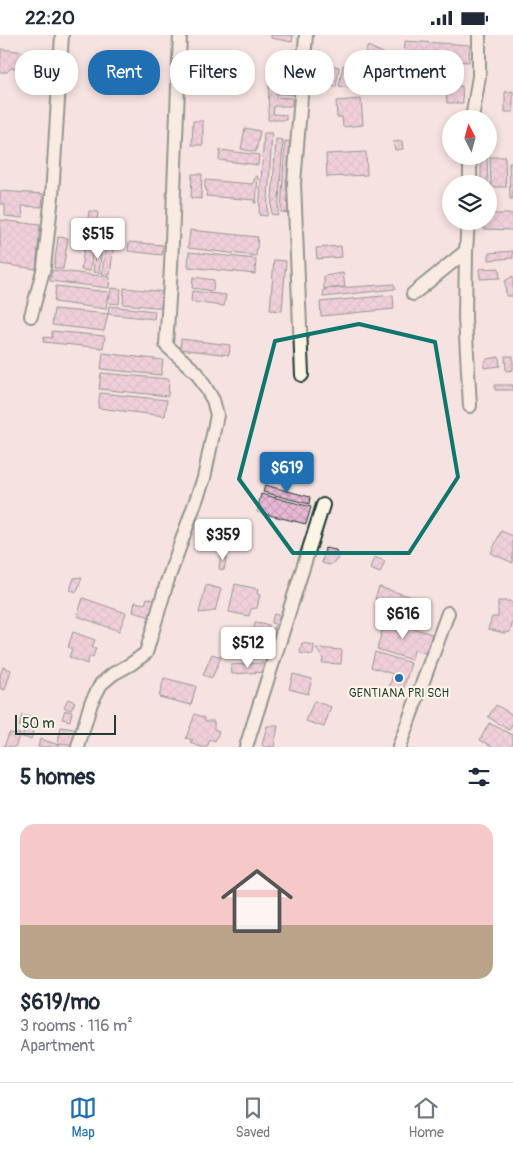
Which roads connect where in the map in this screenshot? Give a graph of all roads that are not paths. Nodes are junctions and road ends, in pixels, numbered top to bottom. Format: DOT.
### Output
graph roads {
  1 [pos="62,35"];
  2 [pos="180,35"];
  3 [pos="306,35"];
  4 [pos="479,35"];
  5 [pos="473,110"];
  6 [pos="467,230"];
  7 [pos="466,251"];
  8 [pos="414,294"];
  9 [pos="31,315"];
  10 [pos="302,375"];
  11 [pos="470,406"];
  12 [pos="323,505"];
  13 [pos="448,613"];
  14 [pos="78,747"];
  15 [pos="246,747"];
  16 [pos="399,747"];
  1 -- 9 [label="street"];
  2 -- 14 [label="street"];
  3 -- 10 [label="street"];
  4 -- 5 [label="street"];
  6 -- 7 [label="street"];
  7 -- 8 [label="street"];
  7 -- 11 [label="street"];
  12 -- 15 [label="street"];
  13 -- 16 [label="street"];
}
